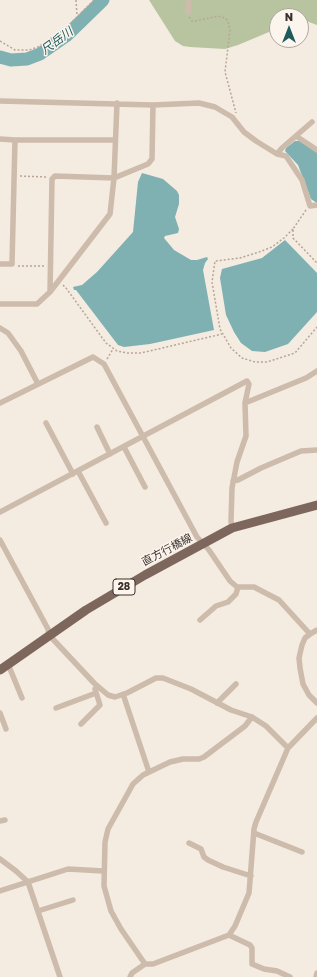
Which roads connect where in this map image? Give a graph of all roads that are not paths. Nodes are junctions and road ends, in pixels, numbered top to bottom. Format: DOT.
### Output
graph roads {
  1 [pos="189,0"];
  2 [pos="188,12"];
  3 [pos="0,102"];
  4 [pos="117,104"];
  5 [pos="153,105"];
  6 [pos="312,122"];
  7 [pos="296,136"];
  8 [pos="0,139"];
  9 [pos="15,140"];
  10 [pos="115,140"];
  11 [pos="317,150"];
  12 [pos="278,154"];
  13 [pos="114,178"];
  14 [pos="317,205"];
  15 [pos="0,264"];
  16 [pos="50,292"];
  17 [pos="0,304"];
  18 [pos="0,328"];
  19 [pos="317,371"];
  20 [pos="38,384"];
  21 [pos="0,403"];
  22 [pos="245,403"];
  23 [pos="46,423"];
  24 [pos="97,427"];
  25 [pos="143,436"];
  26 [pos="124,447"];
  27 [pos="317,450"];
  28 [pos="110,454"];
  29 [pos="78,471"];
  30 [pos="73,474"];
  31 [pos="233,481"];
  32 [pos="144,487"];
  33 [pos="317,505"];
  34 [pos="0,512"];
  35 [pos="106,523"];
  36 [pos="232,528"];
  37 [pos="0,540"];
  38 [pos="203,544"];
  39 [pos="238,587"];
  40 [pos="200,620"];
  41 [pos="317,630"];
  42 [pos="310,634"];
  43 [pos="49,635"];
  44 [pos="8,664"];
  45 [pos="0,670"];
  46 [pos="236,684"];
  47 [pos="97,686"];
  48 [pos="96,693"];
  49 [pos="123,694"];
  50 [pos="22,698"];
  51 [pos="217,703"];
  52 [pos="317,703"];
  53 [pos="56,708"];
  54 [pos="0,713"];
  55 [pos="252,717"];
  56 [pos="317,718"];
  57 [pos="81,724"];
  58 [pos="6,729"];
  59 [pos="288,748"];
  60 [pos="149,772"];
  61 [pos="254,833"];
  62 [pos="189,843"];
  63 [pos="302,852"];
  64 [pos="0,859"];
  65 [pos="103,871"];
  66 [pos="251,876"];
  67 [pos="28,882"];
  68 [pos="0,891"];
  69 [pos="73,900"];
  70 [pos="38,911"];
  71 [pos="229,935"];
  72 [pos="145,964"];
  73 [pos="317,973"];
  74 [pos="60,977"];
  75 [pos="130,977"];
  76 [pos="290,977"];
  77 [pos="316,977"];
  1 -- 2 [label="street"];
  3 -- 4 [label="street"];
  4 -- 5 [label="street"];
  4 -- 10 [label="street"];
  5 -- 12 [label="street"];
  5 -- 13 [label="street"];
  6 -- 7 [label="street"];
  7 -- 11 [label="street"];
  7 -- 12 [label="street"];
  8 -- 9 [label="street"];
  9 -- 10 [label="street"];
  9 -- 15 [label="street"];
  10 -- 13 [label="street"];
  12 -- 14 [label="street"];
  13 -- 16 [label="street"];
  13 -- 16 [label="street"];
  16 -- 17 [label="street"];
  18 -- 20 [label="street"];
  19 -- 22 [label="street"];
  20 -- 21 [label="street"];
  20 -- 25 [label="street"];
  22 -- 25 [label="street"];
  22 -- 31 [label="street"];
  23 -- 30 [label="street"];
  24 -- 28 [label="street"];
  25 -- 26 [label="street"];
  25 -- 38 [label="street"];
  26 -- 28 [label="street"];
  26 -- 32 [label="street"];
  27 -- 31 [label="street"];
  28 -- 29 [label="street"];
  29 -- 30 [label="street"];
  29 -- 35 [label="street"];
  30 -- 34 [label="street"];
  31 -- 36 [label="street"];
  33 -- 36 [label="main road, 直方行橋線 / 28"];
  36 -- 38 [label="main road, 直方行橋線 / 28"];
  37 -- 43 [label="street"];
  38 -- 39 [label="street"];
  38 -- 43 [label="main road, 直方行橋線 / 28"];
  39 -- 40 [label="street"];
  39 -- 42 [label="street"];
  41 -- 42 [label="street"];
  42 -- 52 [label="street"];
  43 -- 44 [label="main road, 直方行橋線 / 28"];
  43 -- 47 [label="street"];
  44 -- 45 [label="main road, 直方行橋線 / 28"];
  44 -- 50 [label="street"];
  46 -- 51 [label="street"];
  47 -- 48 [label="street"];
  47 -- 49 [label="street"];
  48 -- 53 [label="street"];
  48 -- 57 [label="street"];
  49 -- 51 [label="street"];
  49 -- 60 [label="street"];
  51 -- 55 [label="street"];
  54 -- 58 [label="street"];
  55 -- 59 [label="street"];
  55 -- 60 [label="street"];
  56 -- 59 [label="street"];
  59 -- 61 [label="street"];
  60 -- 65 [label="street"];
  61 -- 63 [label="street"];
  61 -- 66 [label="street"];
  62 -- 66 [label="street"];
  64 -- 67 [label="street"];
  65 -- 67 [label="street"];
  65 -- 72 [label="street"];
  66 -- 71 [label="street"];
  67 -- 68 [label="street"];
  67 -- 70 [label="street"];
  69 -- 70 [label="street"];
  70 -- 74 [label="street"];
  71 -- 72 [label="street"];
  71 -- 76 [label="street"];
  72 -- 75 [label="street"];
  73 -- 77 [label="street"];
}
